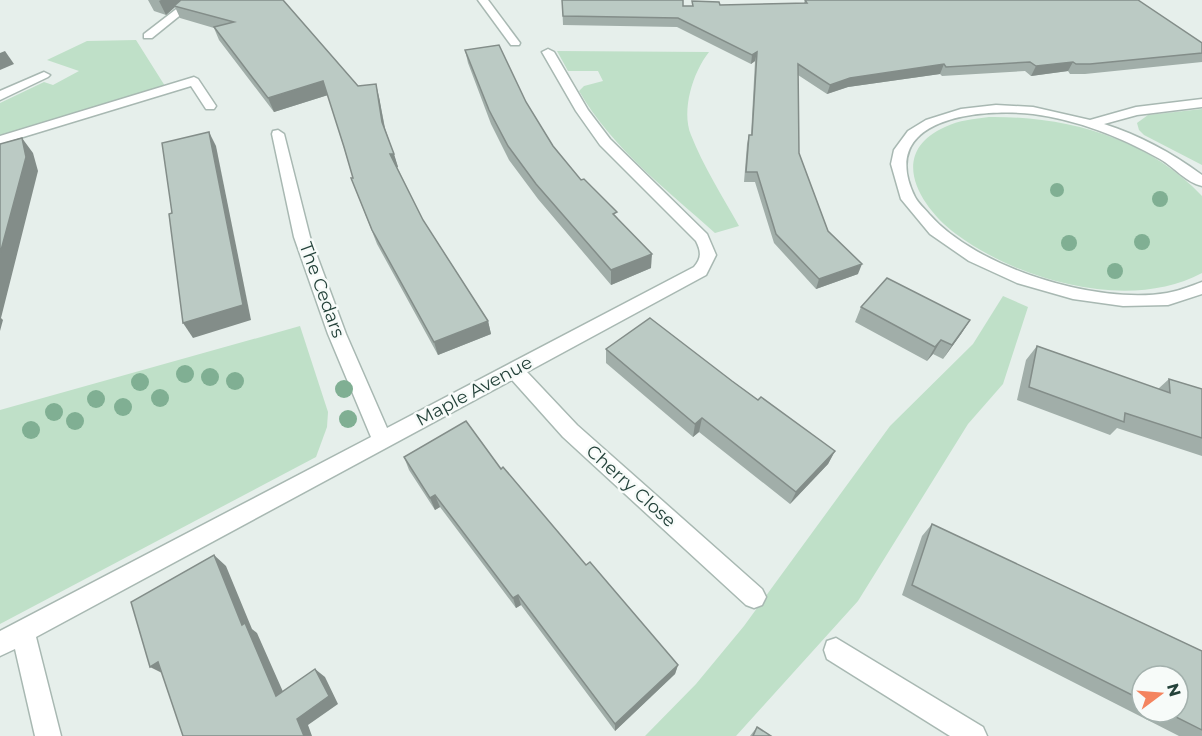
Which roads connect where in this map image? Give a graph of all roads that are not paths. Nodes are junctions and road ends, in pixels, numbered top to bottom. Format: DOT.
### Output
graph roads {
  1 [pos="194,0"];
  2 [pos="483,0"];
  3 [pos="148,36"];
  4 [pos="515,44"];
  5 [pos="548,52"];
  6 [pos="44,75"];
  7 [pos="0,96"];
  8 [pos="1202,103"];
  9 [pos="210,106"];
  10 [pos="1092,123"];
  11 [pos="278,134"];
  12 [pos="0,140"];
  13 [pos="1202,182"];
  14 [pos="1199,294"];
  15 [pos="514,370"];
  16 [pos="382,440"];
  17 [pos="754,597"];
  18 [pos="23,632"];
  19 [pos="0,644"];
  20 [pos="836,650"];
  21 [pos="48,736"];
  22 [pos="974,736"];
  1 -- 3 [label="street"];
  2 -- 4 [label="street"];
  5 -- 15 [label="street, Maple Avenue"];
  6 -- 7 [label="street"];
  8 -- 10 [label="street"];
  9 -- 12 [label="street"];
  10 -- 13 [label="street"];
  10 -- 14 [label="street"];
  11 -- 16 [label="street, The Cedars"];
  15 -- 16 [label="street, Maple Avenue"];
  15 -- 17 [label="street, Cherry Close"];
  16 -- 18 [label="street, Maple Avenue"];
  18 -- 19 [label="street, Maple Avenue"];
  18 -- 21 [label="street"];
  20 -- 22 [label="street"];
}
